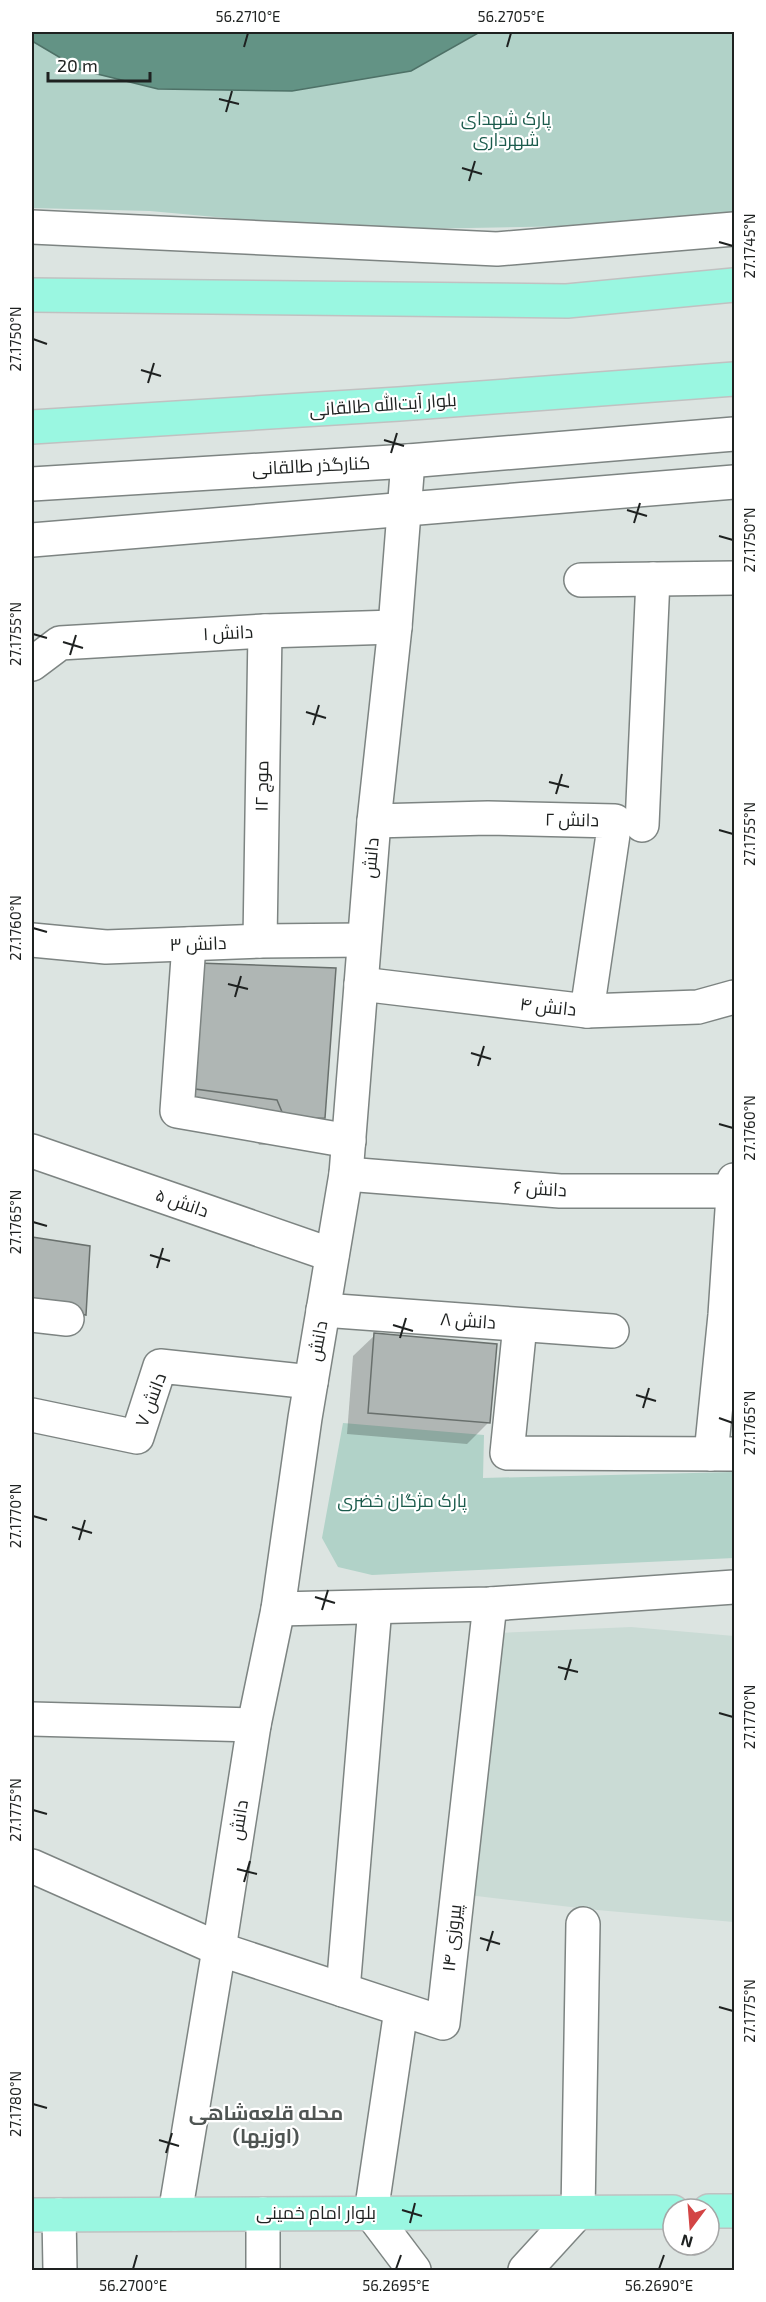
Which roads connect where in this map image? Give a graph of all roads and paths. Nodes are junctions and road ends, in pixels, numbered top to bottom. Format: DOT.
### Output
graph roads {
  1 [pos="32,227"];
  2 [pos="735,229"];
  3 [pos="735,285"];
  4 [pos="32,295"];
  5 [pos="735,379"];
  6 [pos="32,427"];
  7 [pos="735,434"];
  8 [pos="408,460"];
  9 [pos="735,482"];
  10 [pos="32,484"];
  11 [pos="406,509"];
  12 [pos="32,540"];
  13 [pos="735,578"];
  14 [pos="653,579"];
  15 [pos="581,580"];
  16 [pos="395,627"];
  17 [pos="265,631"];
  18 [pos="32,664"];
  19 [pos="374,821"];
  20 [pos="642,825"];
  21 [pos="32,940"];
  22 [pos="364,940"];
  23 [pos="260,941"];
  24 [pos="189,944"];
  25 [pos="361,984"];
  26 [pos="735,997"];
  27 [pos="587,1011"];
  28 [pos="348,1141"];
  29 [pos="32,1151"];
  30 [pos="346,1174"];
  31 [pos="735,1180"];
  32 [pos="734,1191"];
  33 [pos="332,1255"];
  34 [pos="323,1310"];
  35 [pos="32,1315"];
  36 [pos="67,1319"];
  37 [pos="520,1325"];
  38 [pos="612,1331"];
  39 [pos="311,1382"];
  40 [pos="32,1415"];
  41 [pos="723,1454"];
  42 [pos="735,1587"];
  43 [pos="490,1604"];
  44 [pos="375,1607"];
  45 [pos="278,1609"];
  46 [pos="32,1719"];
  47 [pos="254,1725"];
  48 [pos="32,1866"];
  49 [pos="583,1924"];
  50 [pos="219,1949"];
  51 [pos="343,1990"];
  52 [pos="401,2010"];
  53 [pos="578,2212"];
  54 [pos="661,2212"];
  55 [pos="371,2213"];
  56 [pos="175,2214"];
  57 [pos="263,2214"];
  58 [pos="45,2215"];
  59 [pos="60,2271"];
  60 [pos="263,2271"];
  61 [pos="414,2271"];
  62 [pos="525,2271"];
  1 -- 2 [label="street"];
  3 -- 4 [label="main road"];
  5 -- 6 [label="main road, بلوار آیت‌الله طالقانی"];
  7 -- 8 [label="street, کنارگذر طالقانی"];
  8 -- 10 [label="street, کنارگذر طالقانی"];
  8 -- 11 [label="street, دانش"];
  9 -- 11 [label="street"];
  11 -- 12 [label="street"];
  11 -- 16 [label="street, دانش"];
  13 -- 14 [label="street"];
  14 -- 15 [label="street"];
  14 -- 20 [label="street"];
  16 -- 17 [label="street, دانش ۱"];
  16 -- 19 [label="street, دانش"];
  17 -- 18 [label="street, دانش ۱"];
  17 -- 23 [label="street, موج ۱۲"];
  19 -- 22 [label="street, دانش"];
  19 -- 27 [label="street, دانش ۲"];
  21 -- 24 [label="street, دانش ۳"];
  22 -- 23 [label="street, دانش ۳"];
  22 -- 25 [label="street, دانش"];
  23 -- 24 [label="street, دانش ۳"];
  24 -- 28 [label="street"];
  25 -- 27 [label="street, دانش ۴"];
  25 -- 28 [label="street, دانش"];
  26 -- 27 [label="street, دانش ۴"];
  28 -- 30 [label="street, دانش"];
  29 -- 33 [label="street, دانش ۵"];
  30 -- 32 [label="street, دانش ۶"];
  30 -- 33 [label="street, دانش"];
  31 -- 32 [label="street"];
  32 -- 41 [label="street"];
  33 -- 34 [label="street, دانش"];
  34 -- 37 [label="street, دانش ۸"];
  34 -- 39 [label="street, دانش"];
  35 -- 36 [label="street"];
  37 -- 38 [label="street, دانش ۸"];
  37 -- 41 [label="street"];
  39 -- 40 [label="street, دانش ۷"];
  39 -- 45 [label="street, دانش"];
  42 -- 43 [label="street"];
  43 -- 44 [label="street"];
  43 -- 52 [label="street, پیروزی ۱۴"];
  44 -- 45 [label="street"];
  44 -- 51 [label="street"];
  45 -- 47 [label="street, دانش"];
  46 -- 47 [label="street"];
  47 -- 50 [label="street, دانش"];
  48 -- 50 [label="street"];
  49 -- 53 [label="street"];
  50 -- 51 [label="street"];
  50 -- 56 [label="street, دانش"];
  51 -- 52 [label="street"];
  52 -- 55 [label="street"];
  53 -- 54 [label="main road, بلوار امام خمینی"];
  53 -- 55 [label="main road, بلوار امام خمینی"];
  53 -- 62 [label="street"];
  55 -- 57 [label="main road, بلوار امام خمینی"];
  55 -- 61 [label="street"];
  56 -- 57 [label="main road, بلوار امام خمینی"];
  56 -- 58 [label="main road, بلوار امام خمینی"];
  57 -- 60 [label="street"];
  58 -- 59 [label="street"];
}
